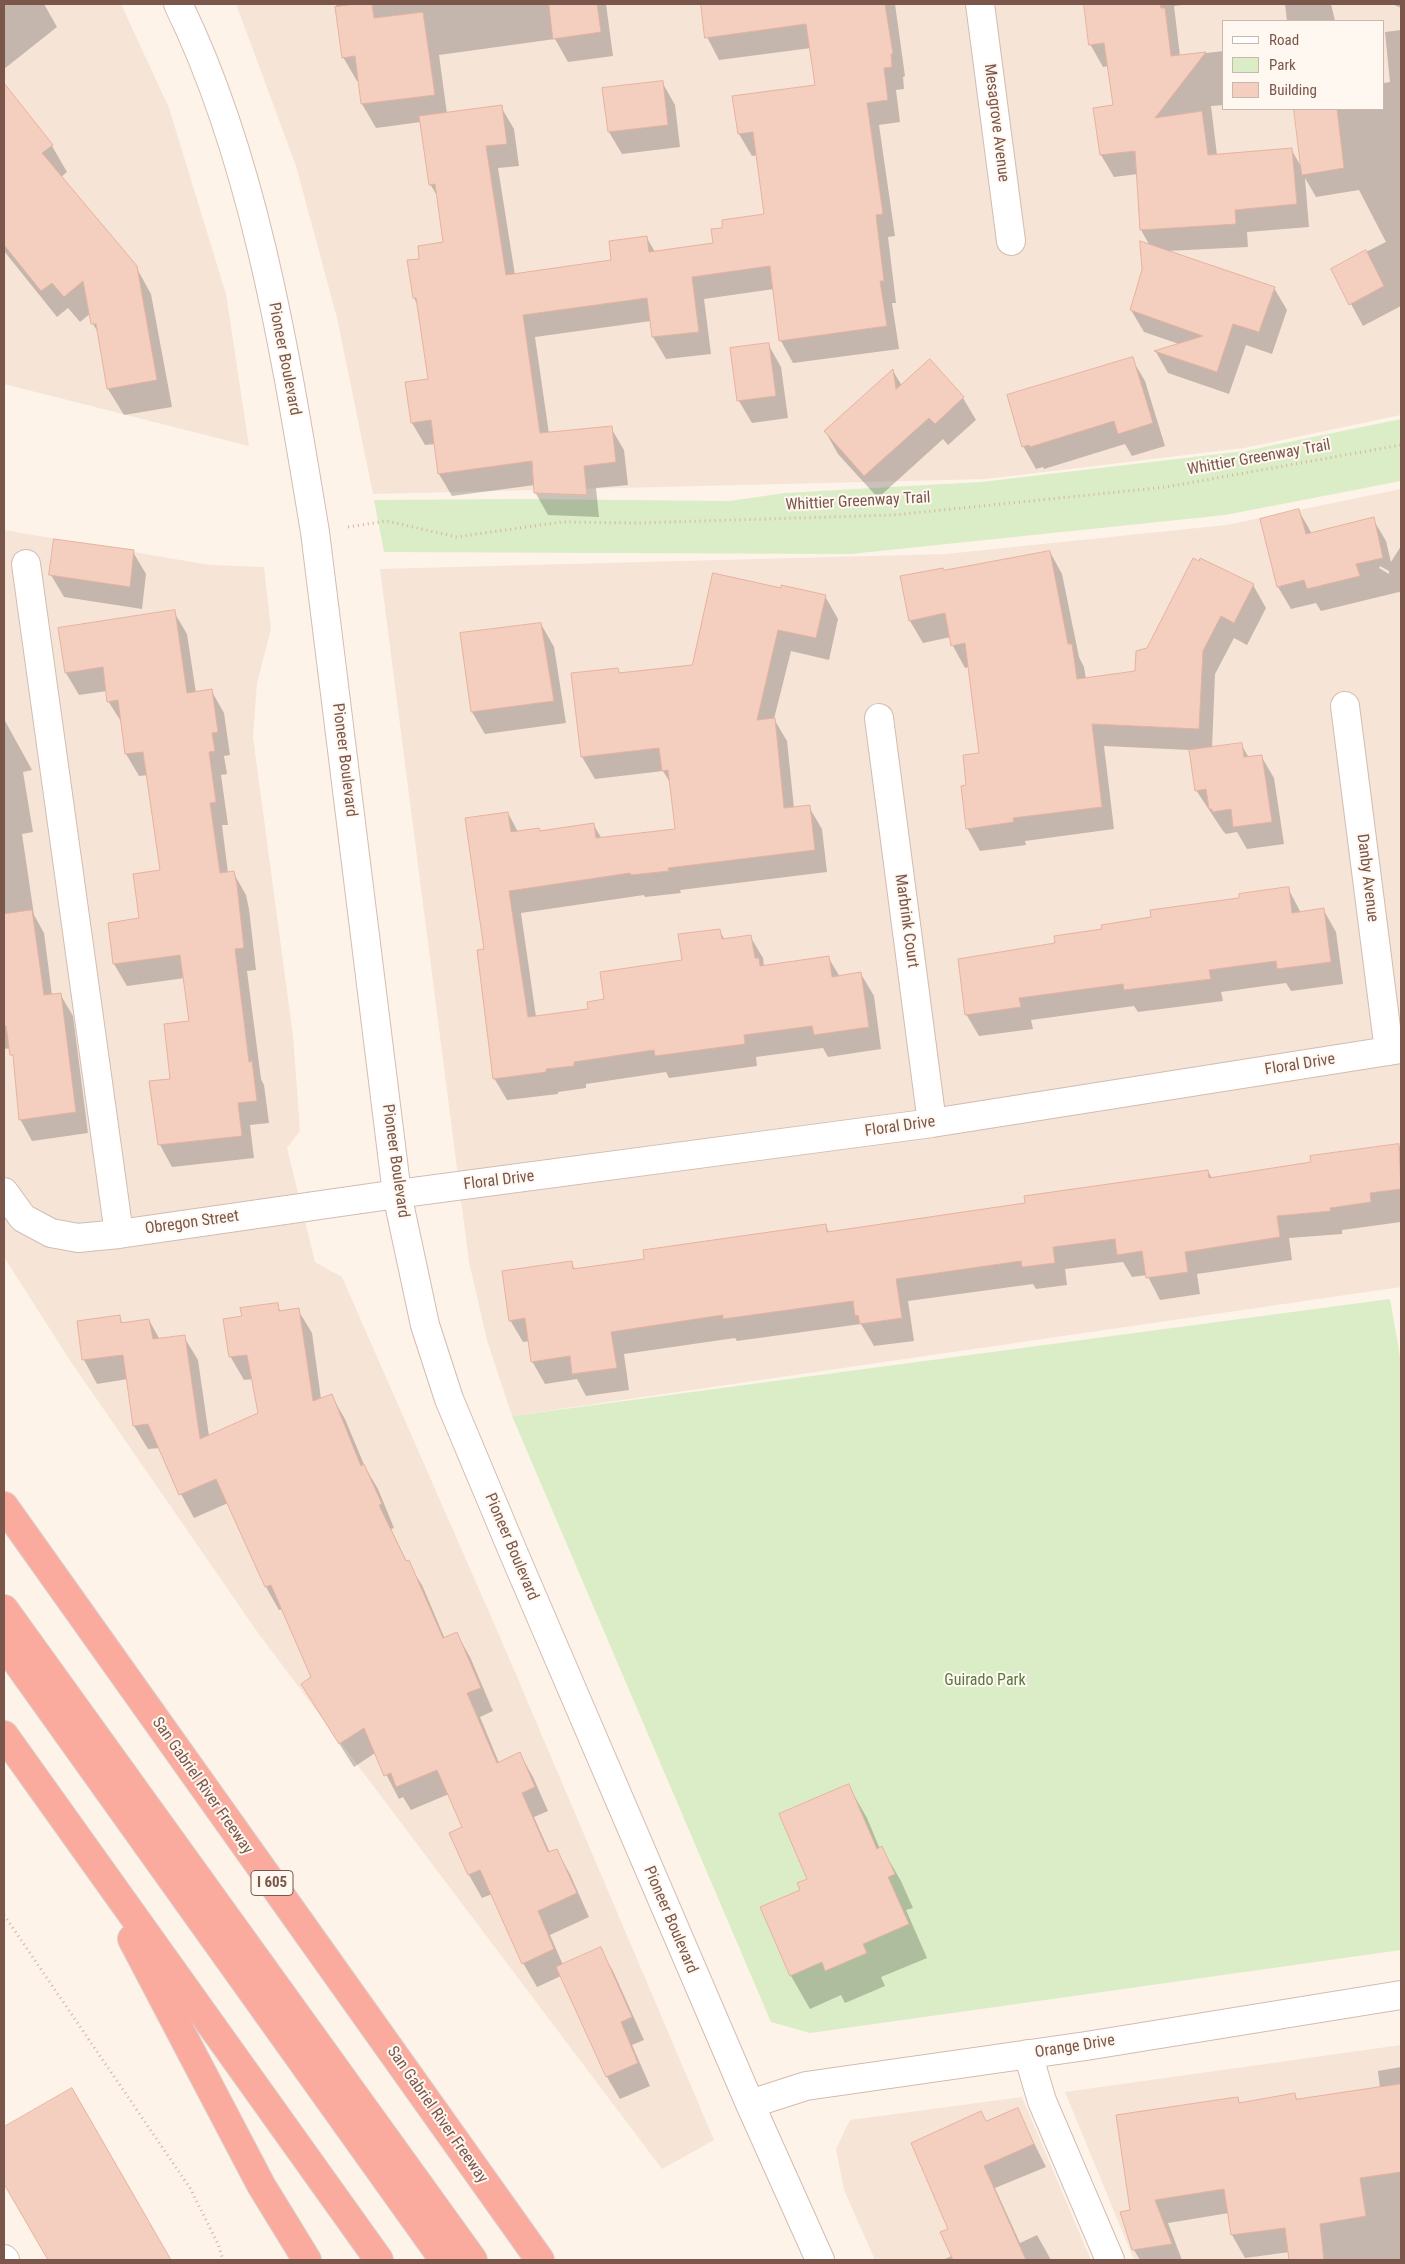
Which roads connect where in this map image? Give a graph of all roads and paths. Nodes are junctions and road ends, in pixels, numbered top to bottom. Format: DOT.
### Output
graph roads {
  1 [pos="178,4"];
  2 [pos="980,4"];
  3 [pos="1011,241"];
  4 [pos="1401,446"];
  5 [pos="316,532"];
  6 [pos="26,564"];
  7 [pos="1345,706"];
  8 [pos="879,718"];
  9 [pos="1395,1050"];
  10 [pos="932,1123"];
  11 [pos="4,1192"];
  12 [pos="397,1194"];
  13 [pos="119,1234"];
  14 [pos="4,1506"];
  15 [pos="4,1610"];
  16 [pos="4,1644"];
  17 [pos="4,1735"];
  18 [pos="84,1847"];
  19 [pos="4,1915"];
  20 [pos="1401,1995"];
  21 [pos="1028,2054"];
  22 [pos="750,2104"];
  23 [pos="223,2260"];
  24 [pos="307,2260"];
  25 [pos="379,2260"];
  26 [pos="444,2260"];
  27 [pos="473,2260"];
  28 [pos="540,2260"];
  29 [pos="820,2260"];
  30 [pos="1110,2260"];
  1 -- 5 [label="street, Pioneer Boulevard"];
  2 -- 3 [label="street, Mesagrove Avenue"];
  4 -- 5 [label="path, Whittier Greenway Trail"];
  5 -- 12 [label="street, Pioneer Boulevard"];
  6 -- 13 [label="street"];
  7 -- 9 [label="street, Danby Avenue"];
  8 -- 10 [label="street, Marbrink Court"];
  9 -- 10 [label="street, Floral Drive"];
  10 -- 12 [label="street, Floral Drive"];
  11 -- 13 [label="street, Obregon Street"];
  12 -- 13 [label="street, Obregon Street"];
  12 -- 22 [label="street, Pioneer Boulevard"];
  14 -- 28 [label="highway, San Gabriel River Freeway / I 605"];
  15 -- 27 [label="highway"];
  16 -- 26 [label="highway"];
  17 -- 18 [label="highway"];
  18 -- 24 [label="highway"];
  18 -- 25 [label="highway"];
  19 -- 23 [label="path"];
  20 -- 21 [label="street, Orange Drive"];
  21 -- 22 [label="street, Orange Drive"];
  21 -- 30 [label="street"];
  22 -- 29 [label="street, Pioneer Boulevard"];
}
